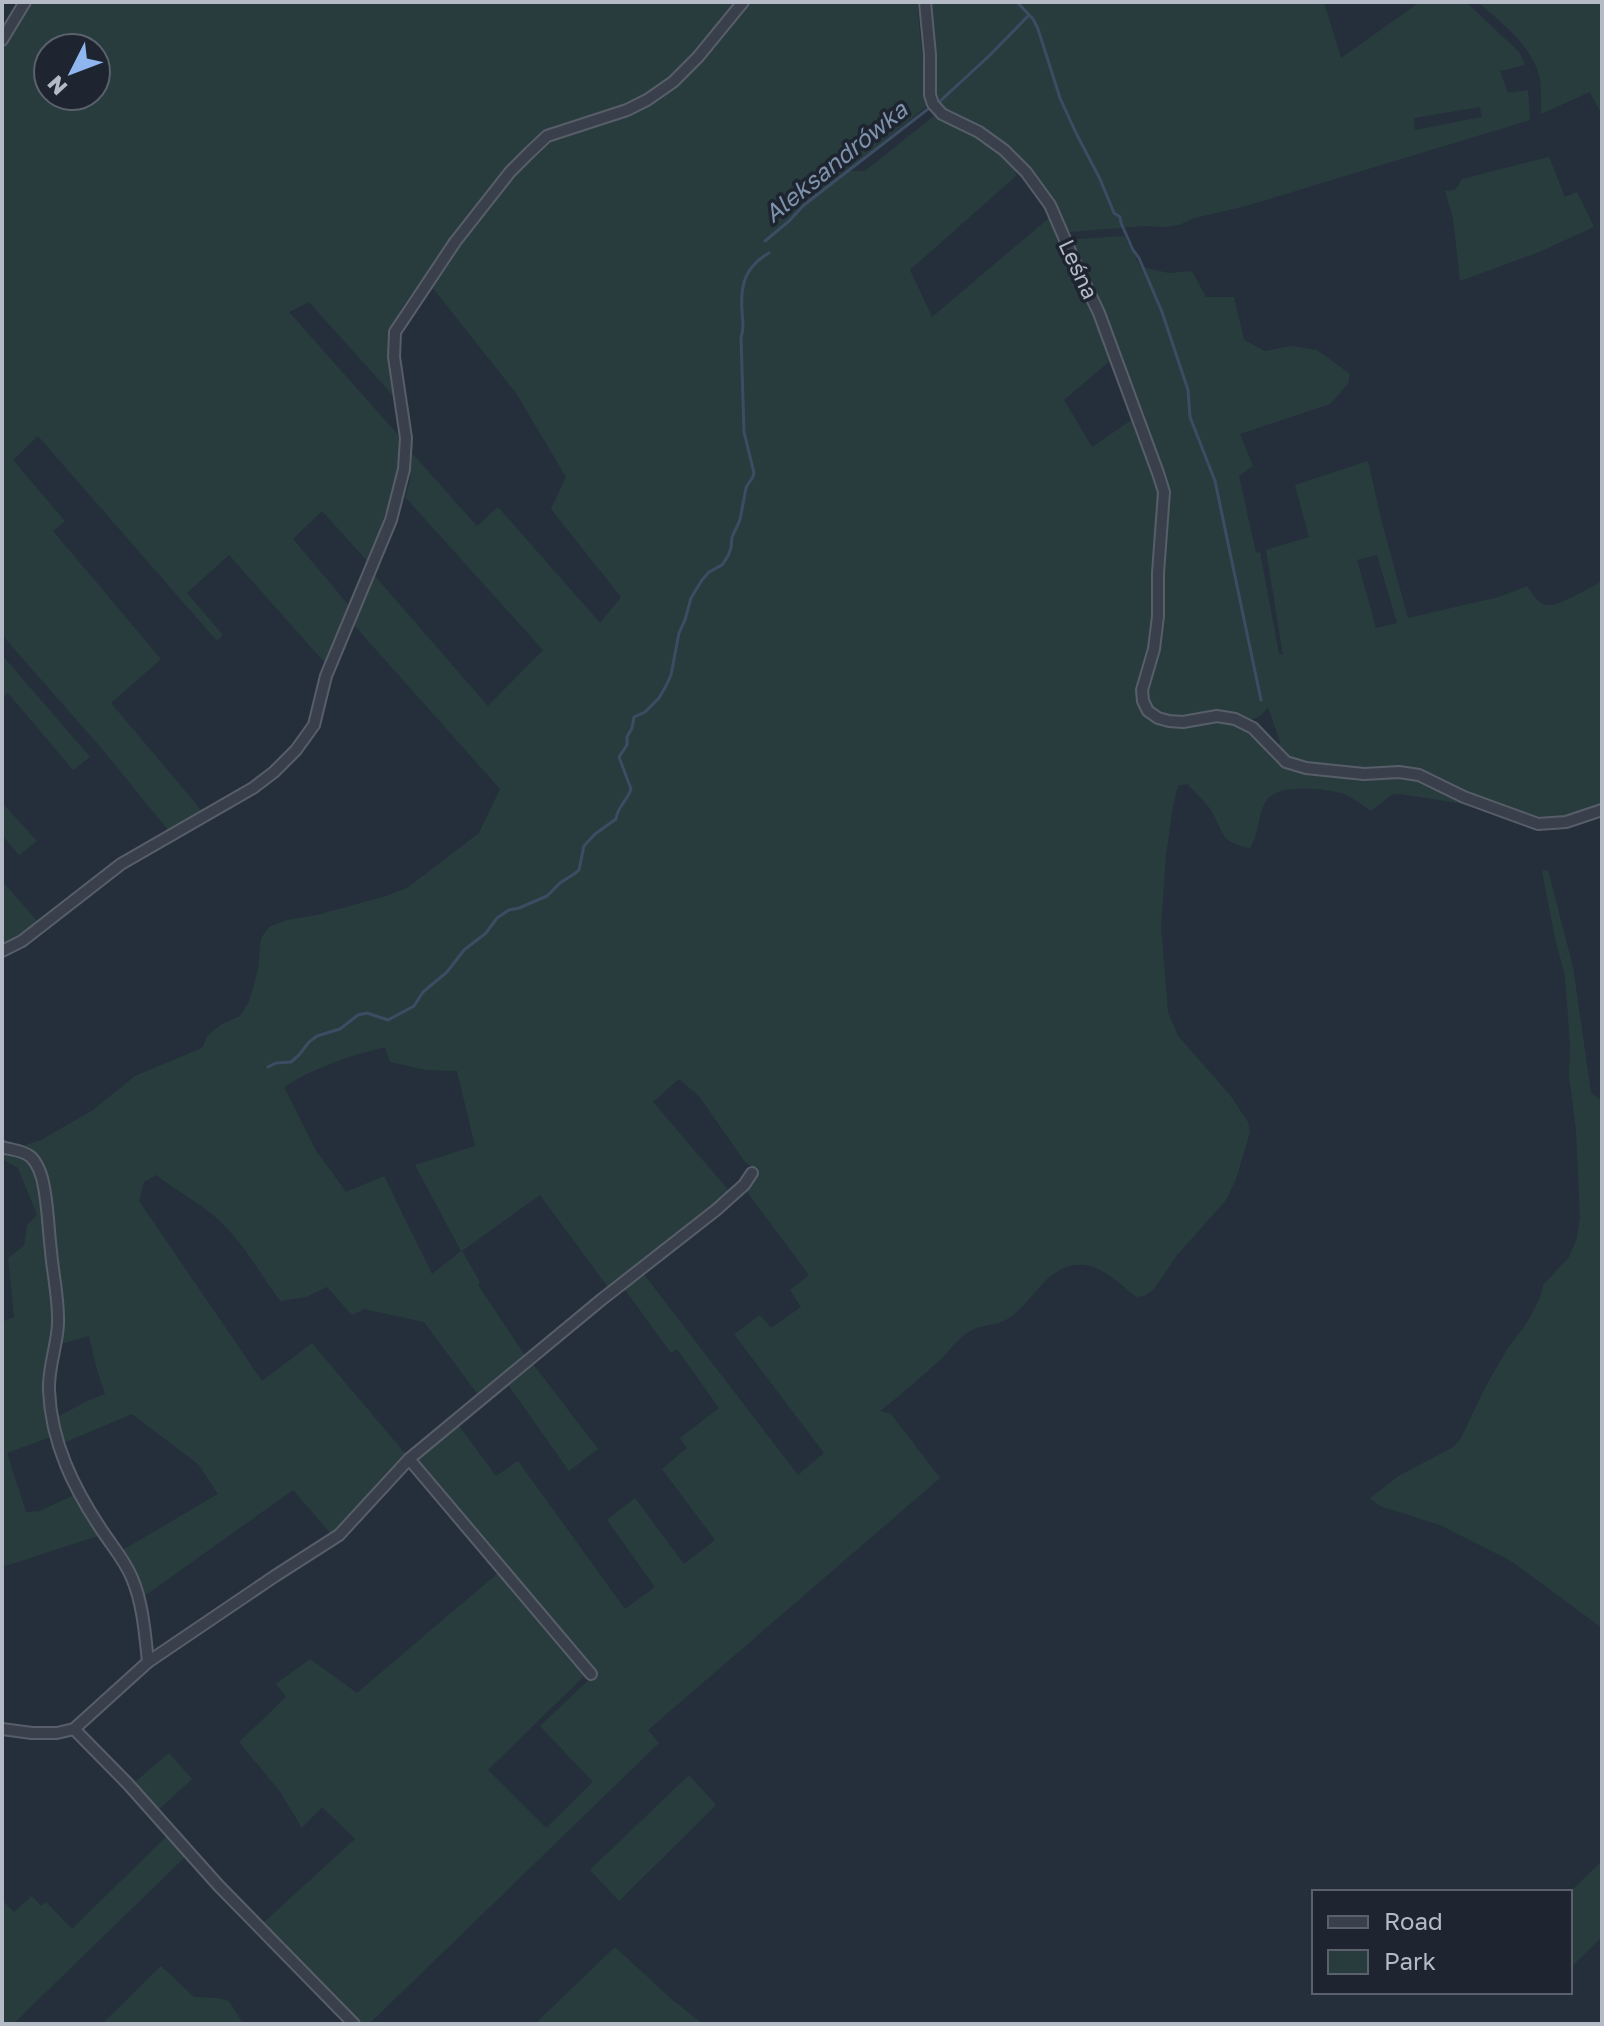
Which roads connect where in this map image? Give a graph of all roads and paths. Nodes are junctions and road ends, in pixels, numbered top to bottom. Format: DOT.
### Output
graph roads {
  1 [pos="25,2"];
  2 [pos="743,2"];
  3 [pos="925,2"];
  4 [pos="2,40"];
  5 [pos="1602,810"];
  6 [pos="2,951"];
  7 [pos="2,1147"];
  8 [pos="752,1173"];
  9 [pos="409,1459"];
  10 [pos="148,1662"];
  11 [pos="591,1674"];
  12 [pos="2,1729"];
  13 [pos="74,1729"];
  14 [pos="354,2024"];
  1 -- 4 [label="street"];
  2 -- 6 [label="street"];
  3 -- 5 [label="street, Leśna"];
  7 -- 10 [label="street"];
  8 -- 9 [label="street"];
  9 -- 10 [label="street"];
  9 -- 11 [label="street"];
  10 -- 13 [label="street"];
  12 -- 13 [label="street"];
  13 -- 14 [label="street"];
}
